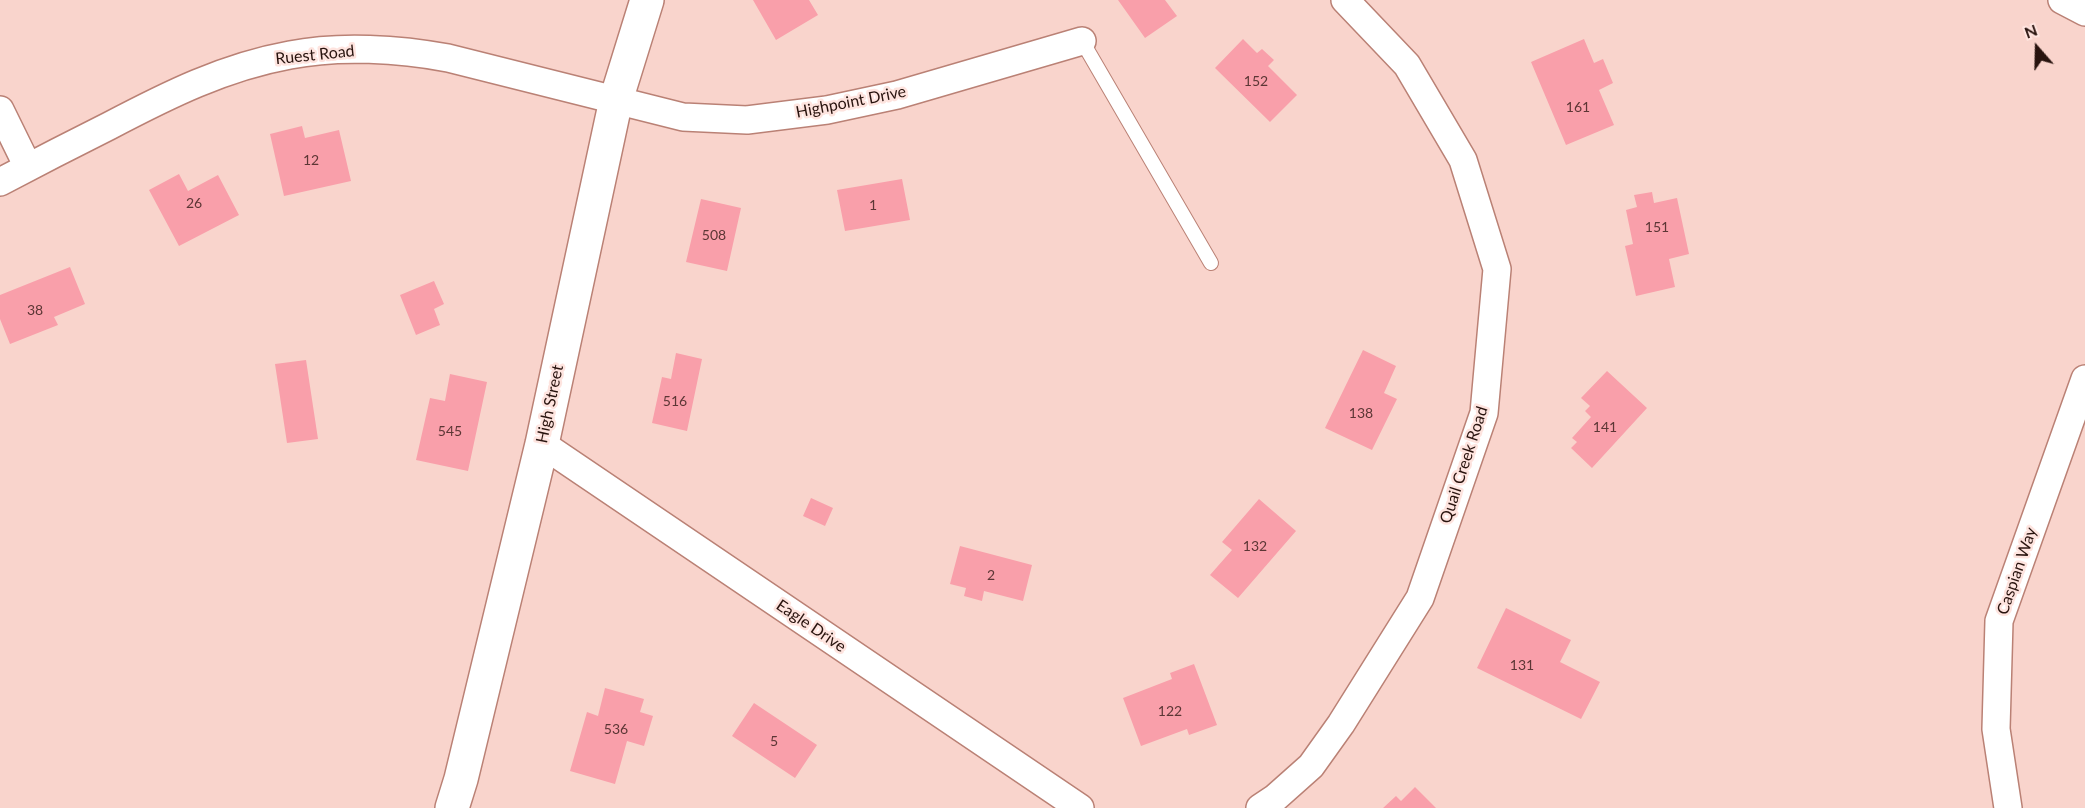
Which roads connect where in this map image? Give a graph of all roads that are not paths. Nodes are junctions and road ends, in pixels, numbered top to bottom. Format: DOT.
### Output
graph roads {
  1 [pos="647,0"];
  2 [pos="1345,0"];
  3 [pos="2062,0"];
  4 [pos="2085,12"];
  5 [pos="1082,41"];
  6 [pos="616,100"];
  7 [pos="0,110"];
  8 [pos="28,167"];
  9 [pos="0,182"];
  10 [pos="1211,263"];
  11 [pos="2085,379"];
  12 [pos="542,444"];
  13 [pos="452,808"];
  14 [pos="1080,808"];
  15 [pos="1260,808"];
  16 [pos="2008,808"];
  1 -- 6 [label="street, High Street"];
  2 -- 15 [label="street, Quail Creek Road"];
  3 -- 4 [label="street"];
  5 -- 6 [label="street, Highpoint Drive"];
  5 -- 10 [label="lane"];
  6 -- 8 [label="street, Ruest Road"];
  6 -- 12 [label="street, High Street"];
  7 -- 8 [label="street"];
  8 -- 9 [label="street, Ruest Road"];
  11 -- 16 [label="street, Caspian Way"];
  12 -- 13 [label="street, High Street"];
  12 -- 14 [label="street, Eagle Drive"];
}
